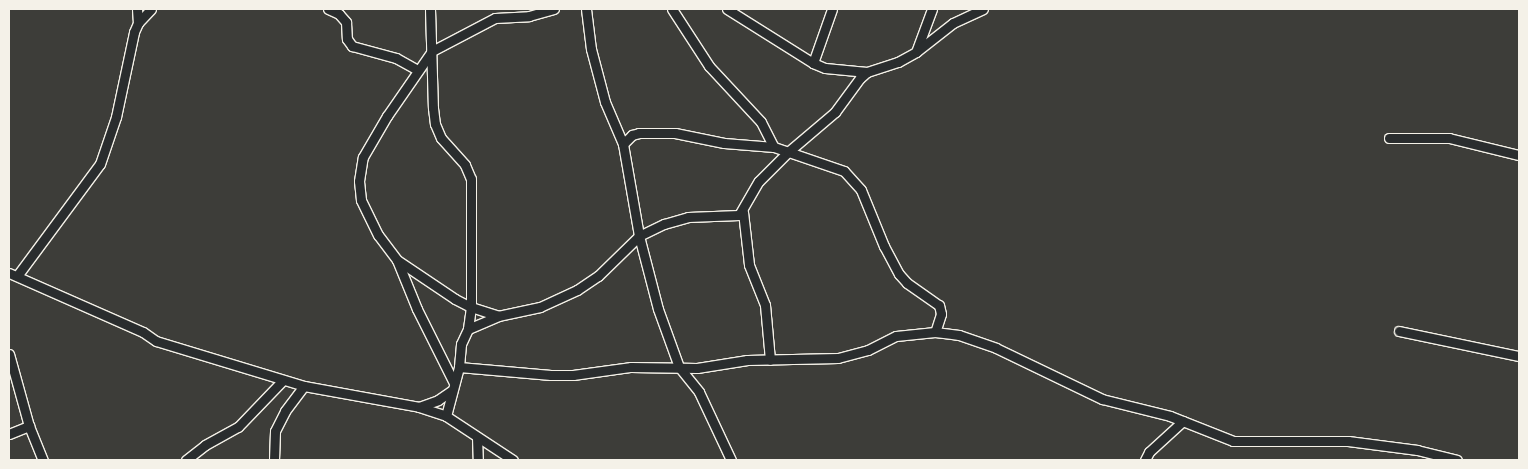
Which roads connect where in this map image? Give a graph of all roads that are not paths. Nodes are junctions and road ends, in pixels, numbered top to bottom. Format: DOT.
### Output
graph roads {
  1 [pos="137,9"];
  2 [pos="151,9"];
  3 [pos="328,9"];
  4 [pos="430,9"];
  5 [pos="554,9"];
  6 [pos="586,9"];
  7 [pos="672,9"];
  8 [pos="727,9"];
  9 [pos="832,9"];
  10 [pos="932,9"];
  11 [pos="983,9"];
  12 [pos="138,23"];
  13 [pos="432,51"];
  14 [pos="916,52"];
  15 [pos="813,63"];
  16 [pos="418,70"];
  17 [pos="867,72"];
  18 [pos="1389,138"];
  19 [pos="623,144"];
  20 [pos="774,146"];
  21 [pos="788,152"];
  22 [pos="1519,155"];
  23 [pos="743,212"];
  24 [pos="639,236"];
  25 [pos="397,260"];
  26 [pos="13,275"];
  27 [pos="470,307"];
  28 [pos="498,316"];
  29 [pos="468,328"];
  30 [pos="1399,331"];
  31 [pos="935,332"];
  32 [pos="9,354"];
  33 [pos="1519,356"];
  34 [pos="770,360"];
  35 [pos="459,368"];
  36 [pos="679,368"];
  37 [pos="283,380"];
  38 [pos="304,386"];
  39 [pos="453,387"];
  40 [pos="418,407"];
  41 [pos="446,416"];
  42 [pos="1183,421"];
  43 [pos="29,426"];
  44 [pos="9,434"];
  45 [pos="477,437"];
  46 [pos="43,460"];
  47 [pos="186,460"];
  48 [pos="274,460"];
  49 [pos="478,460"];
  50 [pos="513,460"];
  51 [pos="731,460"];
  52 [pos="1145,460"];
  53 [pos="1457,460"];
  1 -- 12 [label="street"];
  2 -- 12 [label="street"];
  3 -- 16 [label="street"];
  4 -- 13 [label="street"];
  5 -- 13 [label="street"];
  6 -- 19 [label="street"];
  7 -- 20 [label="street"];
  8 -- 15 [label="street"];
  9 -- 15 [label="street"];
  10 -- 14 [label="street"];
  11 -- 14 [label="street"];
  12 -- 26 [label="street"];
  13 -- 16 [label="street"];
  13 -- 27 [label="street"];
  14 -- 17 [label="street"];
  15 -- 17 [label="street"];
  16 -- 25 [label="street"];
  17 -- 21 [label="street"];
  18 -- 22 [label="street"];
  19 -- 20 [label="street"];
  19 -- 24 [label="street"];
  20 -- 21 [label="street"];
  21 -- 23 [label="street"];
  21 -- 31 [label="street"];
  23 -- 24 [label="street"];
  23 -- 34 [label="street"];
  24 -- 28 [label="street"];
  24 -- 36 [label="street"];
  25 -- 27 [label="street"];
  25 -- 39 [label="street"];
  26 -- 37 [label="street"];
  27 -- 28 [label="street"];
  27 -- 29 [label="street"];
  28 -- 29 [label="street"];
  29 -- 35 [label="street"];
  30 -- 33 [label="street"];
  31 -- 34 [label="street"];
  31 -- 42 [label="street"];
  32 -- 43 [label="street"];
  34 -- 36 [label="street"];
  35 -- 36 [label="street"];
  35 -- 39 [label="street"];
  36 -- 51 [label="street"];
  37 -- 38 [label="street"];
  37 -- 47 [label="street"];
  38 -- 40 [label="street"];
  38 -- 48 [label="street"];
  39 -- 40 [label="street"];
  39 -- 41 [label="street"];
  40 -- 41 [label="street"];
  41 -- 45 [label="street"];
  42 -- 52 [label="street"];
  42 -- 53 [label="street"];
  43 -- 44 [label="street"];
  43 -- 46 [label="street"];
  45 -- 49 [label="street"];
  45 -- 50 [label="street"];
}
